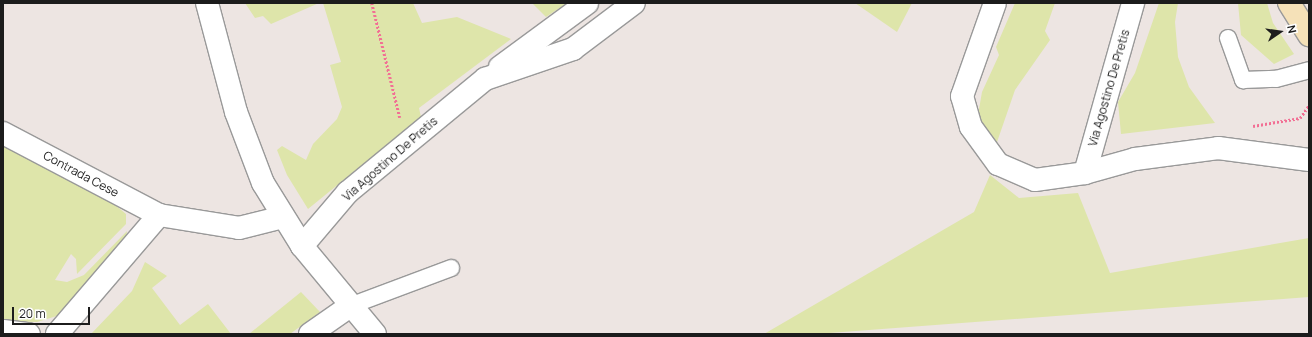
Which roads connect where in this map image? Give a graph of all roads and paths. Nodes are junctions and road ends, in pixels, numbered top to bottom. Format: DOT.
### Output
graph roads {
  1 [pos="207,3"];
  2 [pos="372,3"];
  3 [pos="587,3"];
  4 [pos="634,3"];
  5 [pos="995,3"];
  6 [pos="1133,3"];
  7 [pos="1289,3"];
  8 [pos="1309,35"];
  9 [pos="1228,38"];
  10 [pos="1309,70"];
  11 [pos="485,79"];
  12 [pos="3,133"];
  13 [pos="406,144"];
  14 [pos="1309,160"];
  15 [pos="1085,173"];
  16 [pos="159,215"];
  17 [pos="283,217"];
  18 [pos="302,246"];
  19 [pos="451,268"];
  20 [pos="350,306"];
  21 [pos="3,331"];
  22 [pos="29,334"];
  23 [pos="57,334"];
  24 [pos="310,334"];
  25 [pos="375,334"];
  1 -- 17 [label="street"];
  2 -- 13 [label="path"];
  3 -- 11 [label="street, Via Agostino De Pretis"];
  4 -- 11 [label="street, Via Agostino De Pretis"];
  5 -- 15 [label="street"];
  6 -- 15 [label="street, Via Agostino De Pretis"];
  7 -- 8 [label="main road"];
  9 -- 10 [label="lane"];
  11 -- 13 [label="street, Via Agostino De Pretis"];
  12 -- 16 [label="street, Contrada Cese"];
  13 -- 18 [label="street, Via Agostino De Pretis"];
  14 -- 15 [label="street"];
  16 -- 17 [label="street"];
  16 -- 23 [label="street"];
  17 -- 18 [label="street"];
  18 -- 20 [label="street"];
  19 -- 20 [label="lane"];
  20 -- 24 [label="street"];
  20 -- 25 [label="street"];
  21 -- 22 [label="street"];
}
